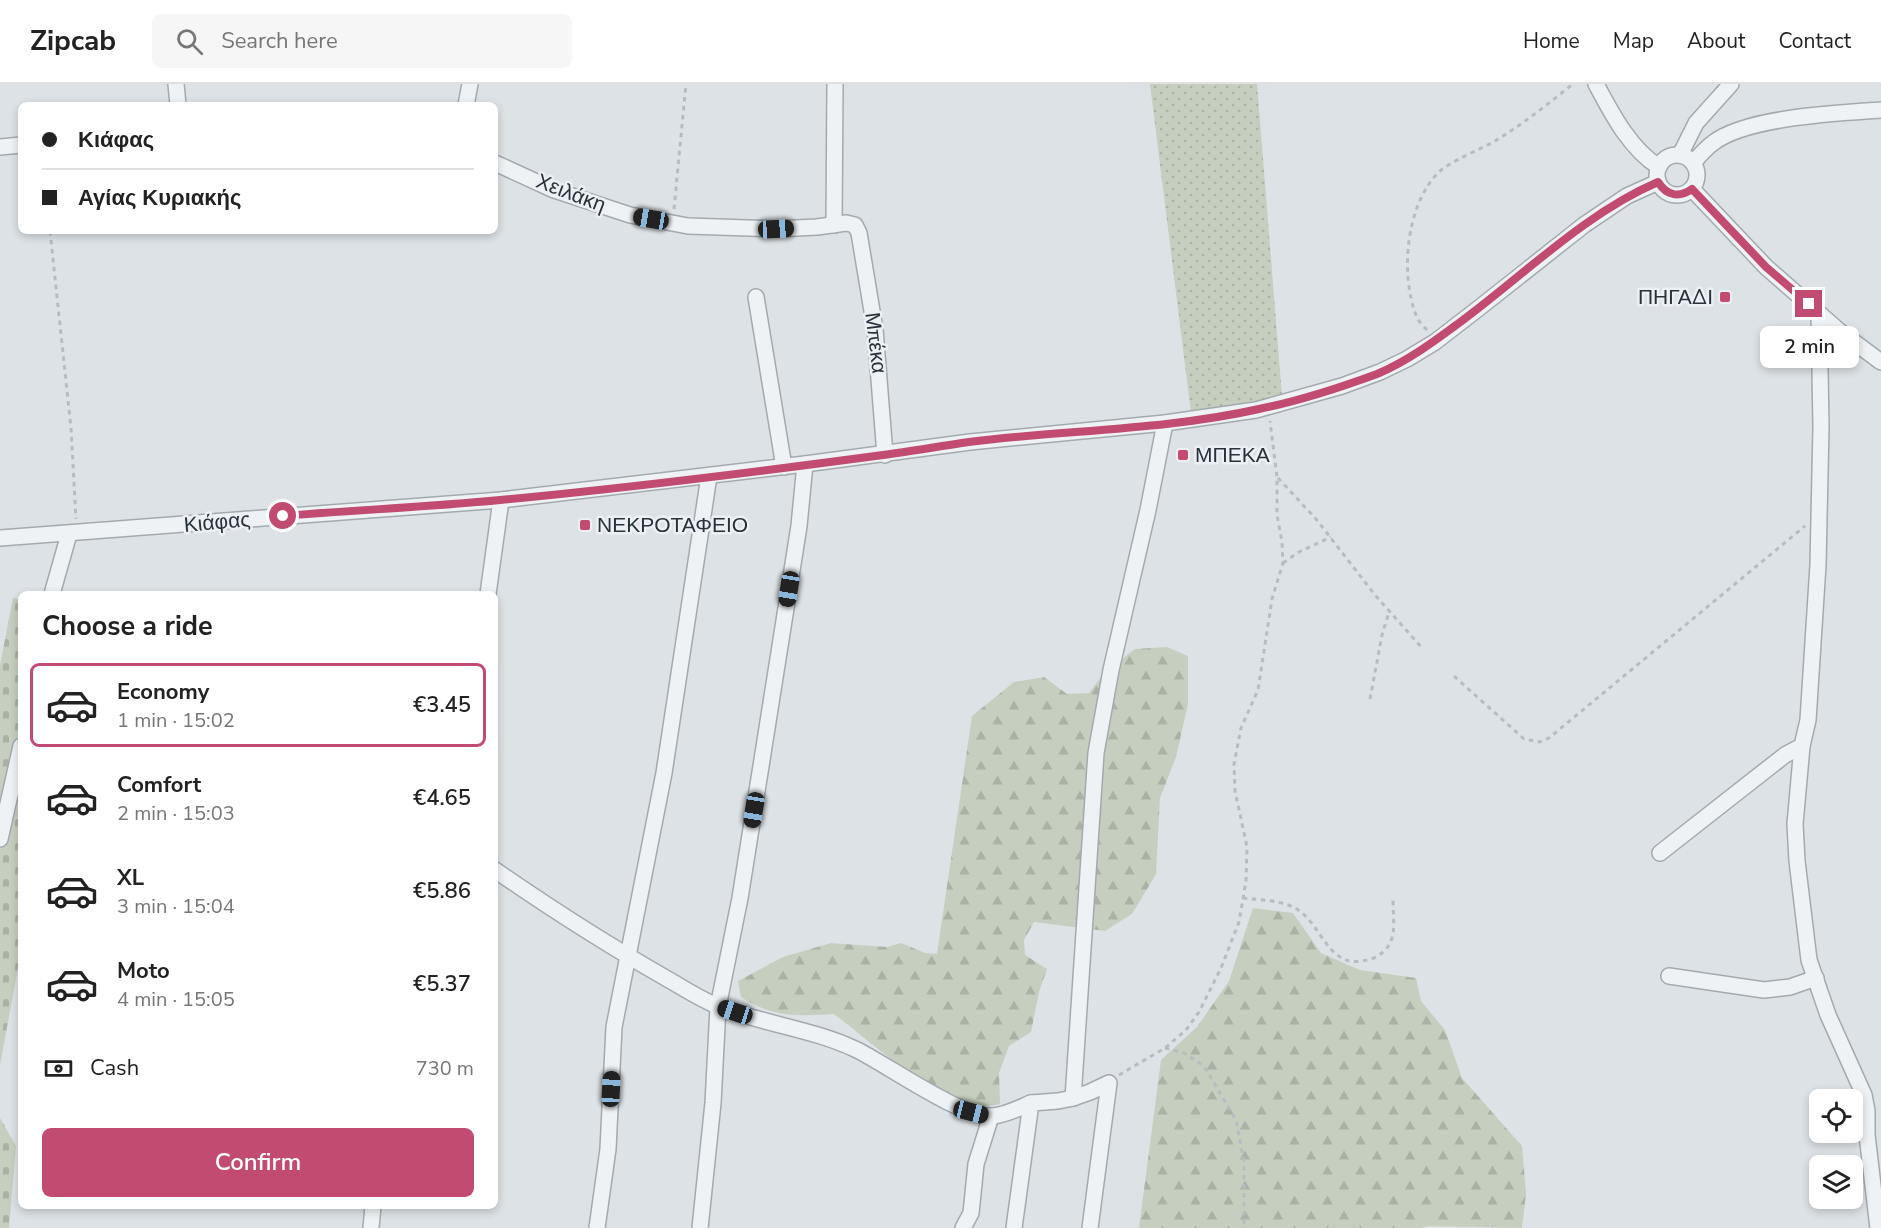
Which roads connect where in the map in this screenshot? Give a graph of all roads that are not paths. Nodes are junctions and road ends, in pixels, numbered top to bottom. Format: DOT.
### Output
graph roads {
  1 [pos="176,84"];
  2 [pos="470,84"];
  3 [pos="835,84"];
  4 [pos="1596,84"];
  5 [pos="1731,84"];
  6 [pos="178,102"];
  7 [pos="467,102"];
  8 [pos="1881,110"];
  9 [pos="18,145"];
  10 [pos="0,147"];
  11 [pos="1686,159"];
  12 [pos="498,164"];
  13 [pos="1659,175"];
  14 [pos="1692,189"];
  15 [pos="834,225"];
  16 [pos="859,233"];
  17 [pos="756,297"];
  18 [pos="1820,313"];
  19 [pos="1881,362"];
  20 [pos="1165,423"];
  21 [pos="885,454"];
  22 [pos="805,465"];
  23 [pos="784,467"];
  24 [pos="709,476"];
  25 [pos="501,500"];
  26 [pos="72,534"];
  27 [pos="0,538"];
  28 [pos="53,591"];
  29 [pos="488,591"];
  30 [pos="1802,746"];
  31 [pos="18,759"];
  32 [pos="0,839"];
  33 [pos="1660,853"];
  34 [pos="498,872"];
  35 [pos="627,956"];
  36 [pos="1669,976"];
  37 [pos="1816,978"];
  38 [pos="718,1007"];
  39 [pos="1072,1098"];
  40 [pos="1031,1103"];
  41 [pos="991,1116"];
  42 [pos="373,1209"];
  43 [pos="370,1228"];
  44 [pos="597,1228"];
  45 [pos="700,1228"];
  46 [pos="963,1228"];
  47 [pos="1014,1228"];
  48 [pos="1090,1228"];
  49 [pos="1878,1228"];
  1 -- 6 [label="street"];
  2 -- 7 [label="street"];
  3 -- 15 [label="street"];
  4 -- 13 [label="street"];
  5 -- 11 [label="street"];
  8 -- 11 [label="street"];
  9 -- 10 [label="street"];
  11 -- 13 [label="street"];
  11 -- 14 [label="street"];
  12 -- 15 [label="street, Χειλάκη"];
  13 -- 14 [label="street"];
  13 -- 20 [label="street, Κιάφας"];
  14 -- 18 [label="street"];
  15 -- 16 [label="street, Χειλάκη"];
  16 -- 21 [label="street, Μπέκα"];
  17 -- 23 [label="street"];
  18 -- 19 [label="street"];
  18 -- 30 [label="street"];
  20 -- 21 [label="street, Κιάφας"];
  20 -- 39 [label="street"];
  21 -- 22 [label="street, Κιάφας"];
  22 -- 23 [label="street, Κιάφας"];
  22 -- 38 [label="street"];
  23 -- 24 [label="street, Κιάφας"];
  24 -- 25 [label="street, Κιάφας"];
  24 -- 35 [label="street"];
  25 -- 26 [label="street, Κιάφας"];
  25 -- 29 [label="street"];
  26 -- 27 [label="street, Κιάφας"];
  26 -- 28 [label="street"];
  30 -- 33 [label="street"];
  30 -- 37 [label="street"];
  31 -- 32 [label="street"];
  34 -- 35 [label="street"];
  35 -- 38 [label="street"];
  35 -- 44 [label="street"];
  36 -- 37 [label="street"];
  37 -- 49 [label="street"];
  38 -- 41 [label="street"];
  38 -- 45 [label="street"];
  39 -- 40 [label="street"];
  39 -- 48 [label="street"];
  40 -- 41 [label="street"];
  40 -- 47 [label="street"];
  41 -- 46 [label="street"];
  42 -- 43 [label="street"];
}
